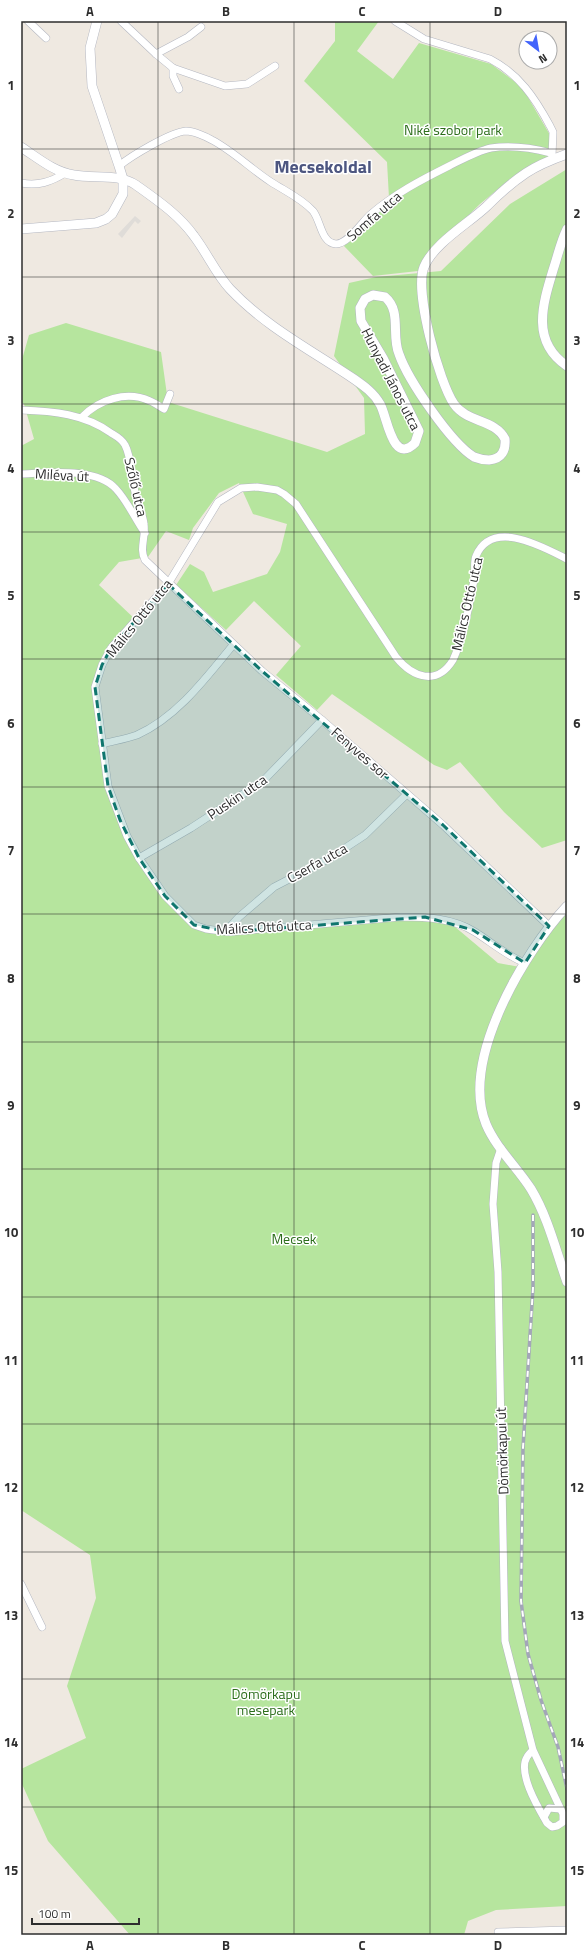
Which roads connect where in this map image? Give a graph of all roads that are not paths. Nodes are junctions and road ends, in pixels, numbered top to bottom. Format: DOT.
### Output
graph roads {
  1 [pos="28,21"];
  2 [pos="97,21"];
  3 [pos="121,21"];
  4 [pos="395,21"];
  5 [pos="201,27"];
  6 [pos="46,38"];
  7 [pos="156,54"];
  8 [pos="275,66"];
  9 [pos="173,68"];
  10 [pos="178,89"];
  11 [pos="21,147"];
  12 [pos="567,154"];
  13 [pos="552,156"];
  14 [pos="119,166"];
  15 [pos="66,173"];
  16 [pos="123,179"];
  17 [pos="21,183"];
  18 [pos="21,229"];
  19 [pos="567,229"];
  20 [pos="567,366"];
  21 [pos="170,394"];
  22 [pos="21,410"];
  23 [pos="82,417"];
  24 [pos="21,474"];
  25 [pos="141,513"];
  26 [pos="133,516"];
  27 [pos="145,533"];
  28 [pos="567,560"];
  29 [pos="168,584"];
  30 [pos="233,645"];
  31 [pos="322,720"];
  32 [pos="102,744"];
  33 [pos="407,794"];
  34 [pos="139,858"];
  35 [pos="567,906"];
  36 [pos="549,926"];
  37 [pos="226,931"];
  38 [pos="525,963"];
  39 [pos="501,1148"];
  40 [pos="567,1282"];
  41 [pos="21,1584"];
  42 [pos="42,1627"];
  43 [pos="533,1750"];
  44 [pos="560,1808"];
  45 [pos="542,1814"];
  46 [pos="565,1824"];
  47 [pos="567,1930"];
  48 [pos="498,1932"];
  1 -- 6 [label="street"];
  2 -- 14 [label="street"];
  3 -- 7 [label="street"];
  4 -- 13 [label="street"];
  5 -- 7 [label="street"];
  7 -- 9 [label="street"];
  8 -- 9 [label="street"];
  9 -- 10 [label="street"];
  11 -- 15 [label="street, Hunyadi János utca"];
  12 -- 13 [label="street, Hunyadi János utca"];
  13 -- 14 [label="street, Somfa utca"];
  13 -- 16 [label="street, Hunyadi János utca"];
  14 -- 16 [label="street"];
  15 -- 16 [label="street, Hunyadi János utca"];
  15 -- 17 [label="street"];
  16 -- 18 [label="street"];
  19 -- 20 [label="street"];
  21 -- 23 [label="street"];
  22 -- 23 [label="street, Szőlő utca"];
  23 -- 25 [label="street, Szőlő utca"];
  24 -- 26 [label="street, Miléva út"];
  25 -- 26 [label="street"];
  25 -- 27 [label="street, Szőlő utca"];
  26 -- 27 [label="street, Miléva út"];
  27 -- 29 [label="street, Szőlő utca"];
  28 -- 29 [label="street, Málics Ottó utca"];
  29 -- 30 [label="street, Fenyves sor"];
  29 -- 32 [label="street, Málics Ottó utca"];
  30 -- 31 [label="street, Fenyves sor"];
  30 -- 32 [label="street"];
  31 -- 33 [label="street, Fenyves sor"];
  31 -- 34 [label="street, Puskin utca"];
  32 -- 34 [label="street, Málics Ottó utca"];
  33 -- 36 [label="street, Fenyves sor"];
  33 -- 37 [label="street, Cserfa utca"];
  34 -- 37 [label="street, Málics Ottó utca"];
  35 -- 36 [label="street"];
  36 -- 38 [label="street"];
  37 -- 38 [label="street, Málics Ottó utca"];
  38 -- 39 [label="street"];
  39 -- 40 [label="street"];
  39 -- 43 [label="street, Dömörkapui út"];
  41 -- 42 [label="street"];
  43 -- 44 [label="street, Dömörkapui út"];
  43 -- 45 [label="street"];
  44 -- 45 [label="street"];
  44 -- 46 [label="street, Dömörkapui út"];
  45 -- 46 [label="street, Dömörkapui út"];
  47 -- 48 [label="street"];
}
